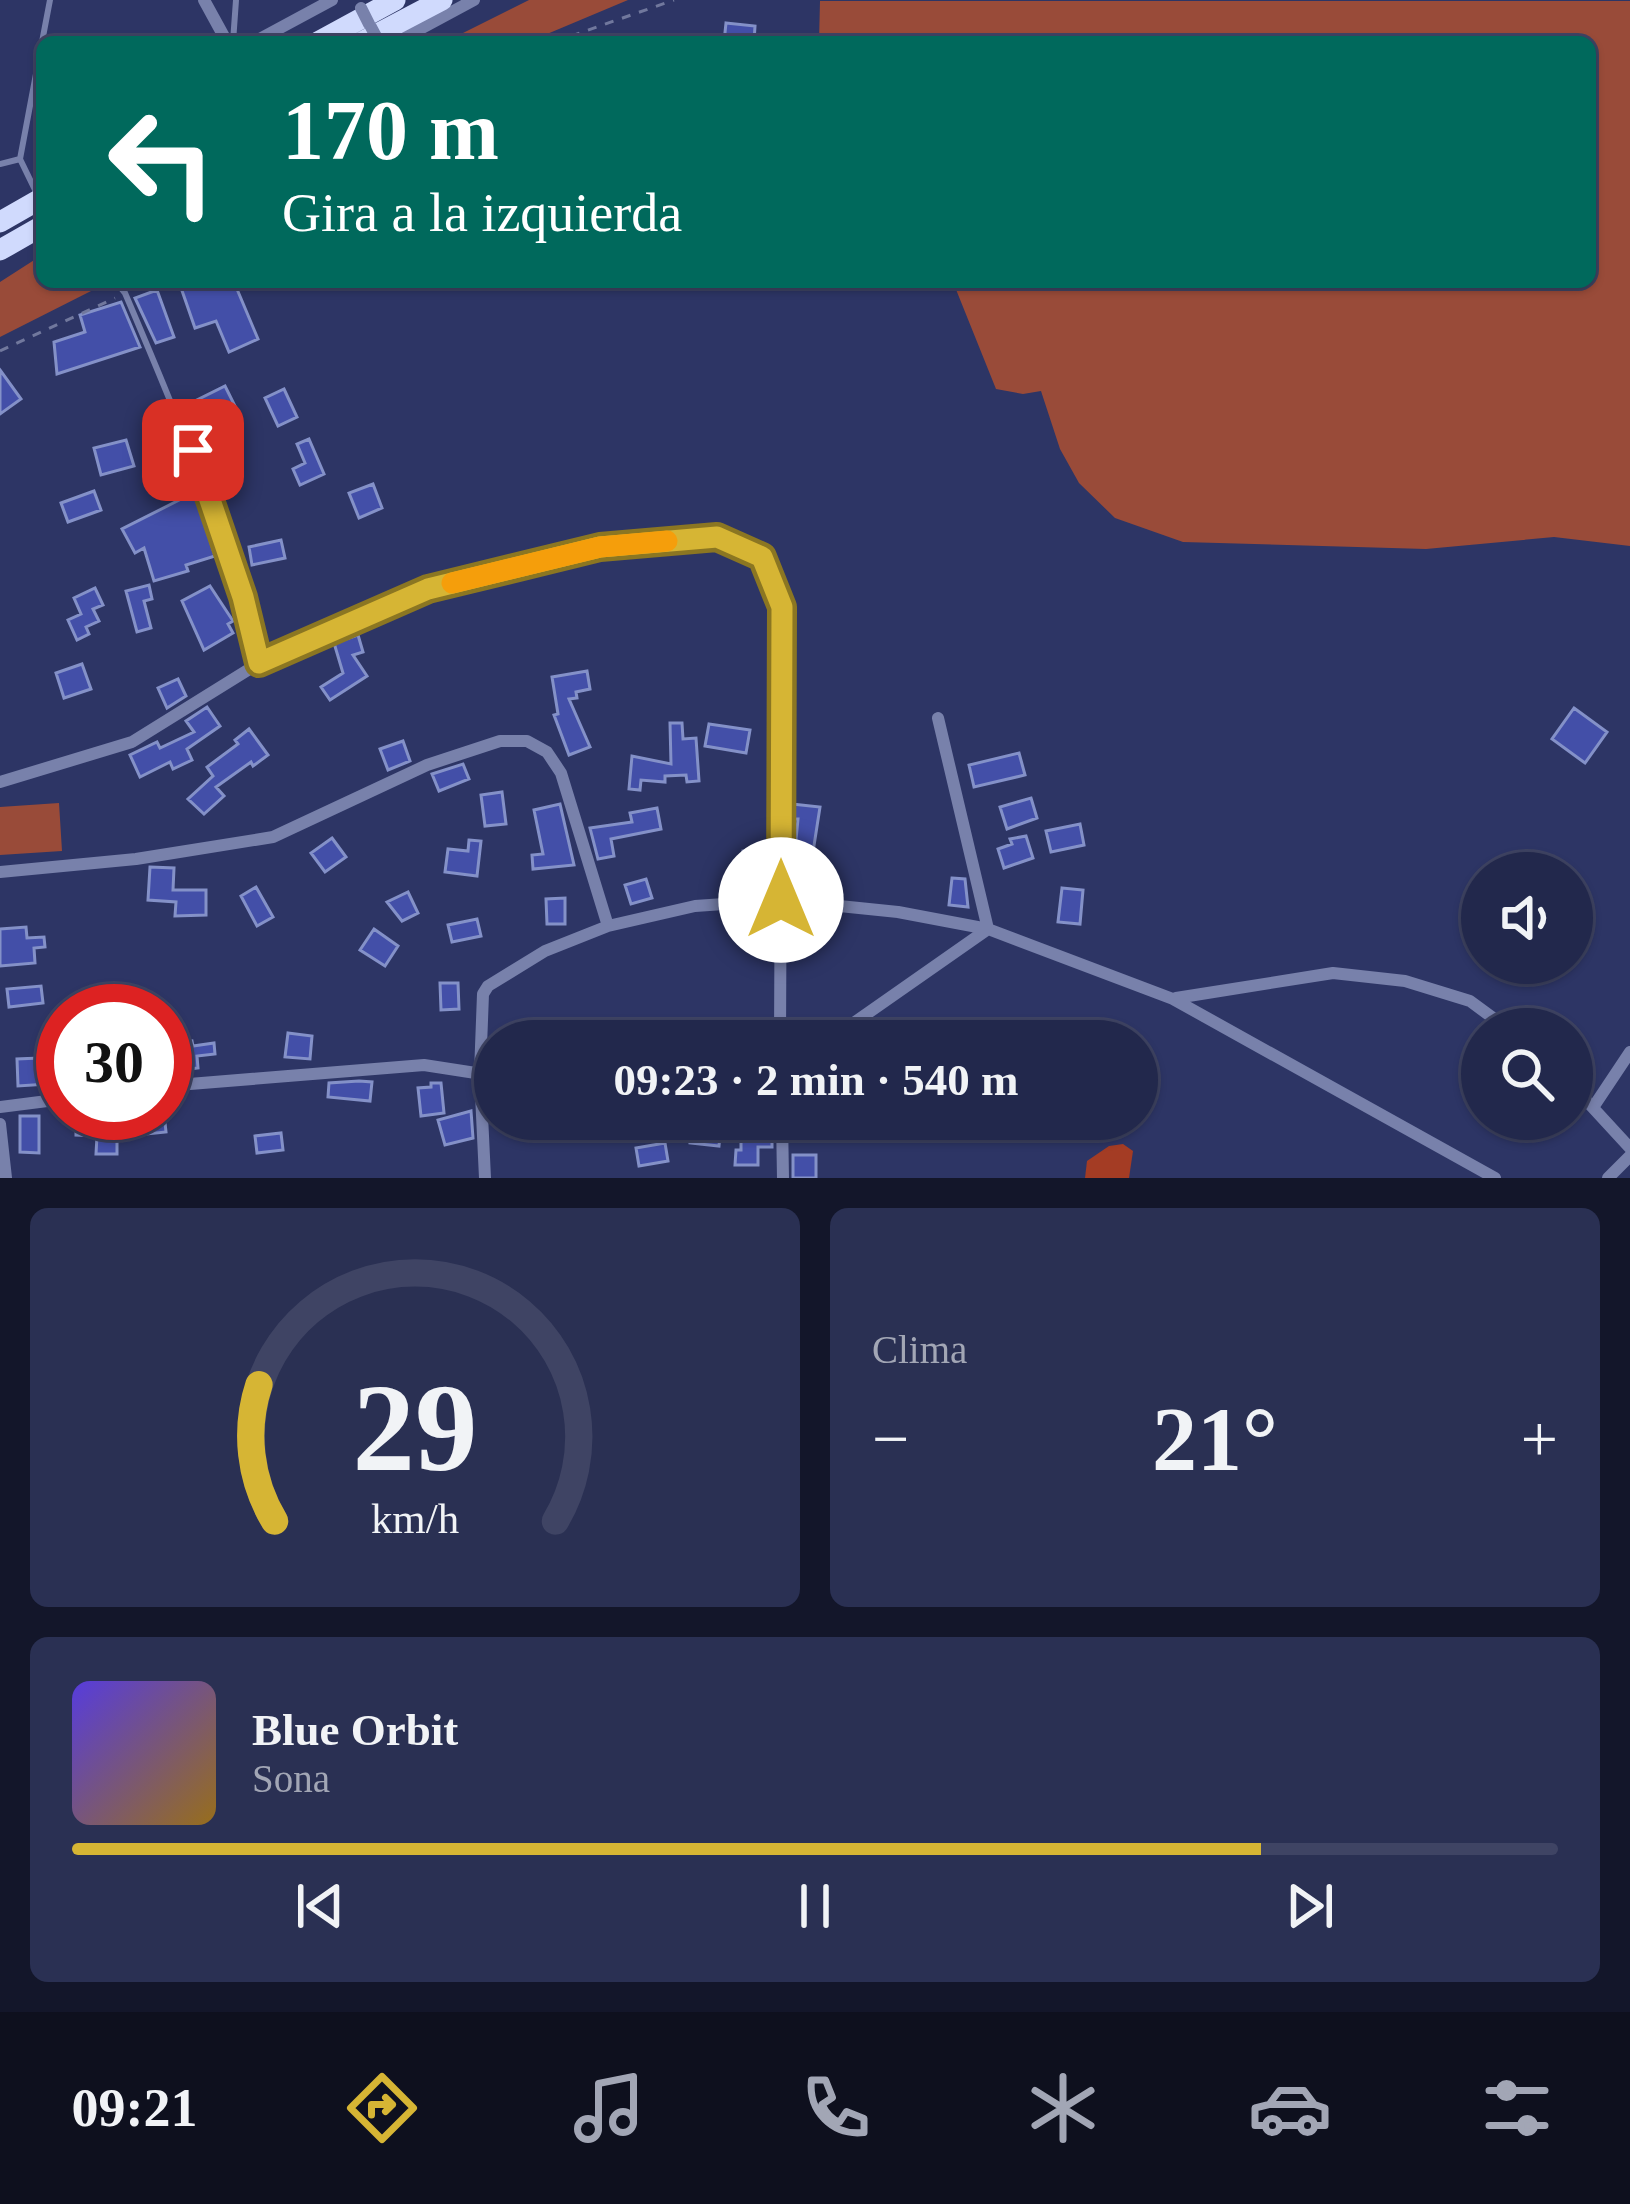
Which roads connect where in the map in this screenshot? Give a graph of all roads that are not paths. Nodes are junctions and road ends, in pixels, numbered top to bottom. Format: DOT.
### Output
graph roads {
  1 [pos="50,0"];
  2 [pos="204,0"];
  3 [pos="236,0"];
  4 [pos="332,0"];
  5 [pos="395,0"];
  6 [pos="442,0"];
  7 [pos="474,0"];
  8 [pos="358,4"];
  9 [pos="367,31"];
  10 [pos="43,36"];
  11 [pos="226,36"];
  12 [pos="231,36"];
  13 [pos="265,36"];
  14 [pos="329,36"];
  15 [pos="407,36"];
  16 [pos="36,74"];
  17 [pos="20,159"];
  18 [pos="0,164"];
  19 [pos="36,189"];
  20 [pos="36,202"];
  21 [pos="0,222"];
  22 [pos="36,229"];
  23 [pos="0,250"];
  24 [pos="121,288"];
  25 [pos="259,663"];
  26 [pos="938,718"];
  27 [pos="0,782"];
  28 [pos="0,872"];
  29 [pos="781,900"];
  30 [pos="608,926"];
  31 [pos="988,928"];
  32 [pos="1173,999"];
  33 [pos="1480,1008"];
  34 [pos="483,1020"];
  35 [pos="781,1020"];
  36 [pos="858,1020"];
  37 [pos="1630,1052"];
  38 [pos="474,1073"];
  39 [pos="192,1084"];
  40 [pos="36,1102"];
  41 [pos="1594,1106"];
  42 [pos="0,1107"];
  43 [pos="0,1124"];
  44 [pos="486,1140"];
  45 [pos="782,1140"];
  46 [pos="1630,1152"];
  47 [pos="6,1178"];
  48 [pos="485,1178"];
  49 [pos="783,1178"];
  50 [pos="1495,1178"];
  51 [pos="1608,1178"];
  1 -- 10 [label="lane"];
  2 -- 11 [label="street"];
  3 -- 12 [label="lane"];
  4 -- 13 [label="street"];
  5 -- 14 [label="highway"];
  6 -- 9 [label="highway"];
  7 -- 15 [label="street"];
  8 -- 9 [label="street, bridge"];
  16 -- 17 [label="lane"];
  17 -- 18 [label="lane"];
  17 -- 19 [label="lane"];
  20 -- 21 [label="highway"];
  22 -- 23 [label="highway"];
  24 -- 25 [label="lane"];
  25 -- 27 [label="street"];
  25 -- 29 [label="street"];
  26 -- 31 [label="street"];
  28 -- 30 [label="street"];
  29 -- 30 [label="street"];
  29 -- 31 [label="street"];
  29 -- 35 [label="street"];
  30 -- 34 [label="street"];
  31 -- 32 [label="street"];
  31 -- 36 [label="street"];
  32 -- 33 [label="street"];
  32 -- 50 [label="street"];
  37 -- 41 [label="street"];
  38 -- 39 [label="street"];
  40 -- 42 [label="street"];
  41 -- 46 [label="street"];
  43 -- 47 [label="street"];
  44 -- 48 [label="street"];
  45 -- 49 [label="street"];
  46 -- 51 [label="street"];
}
